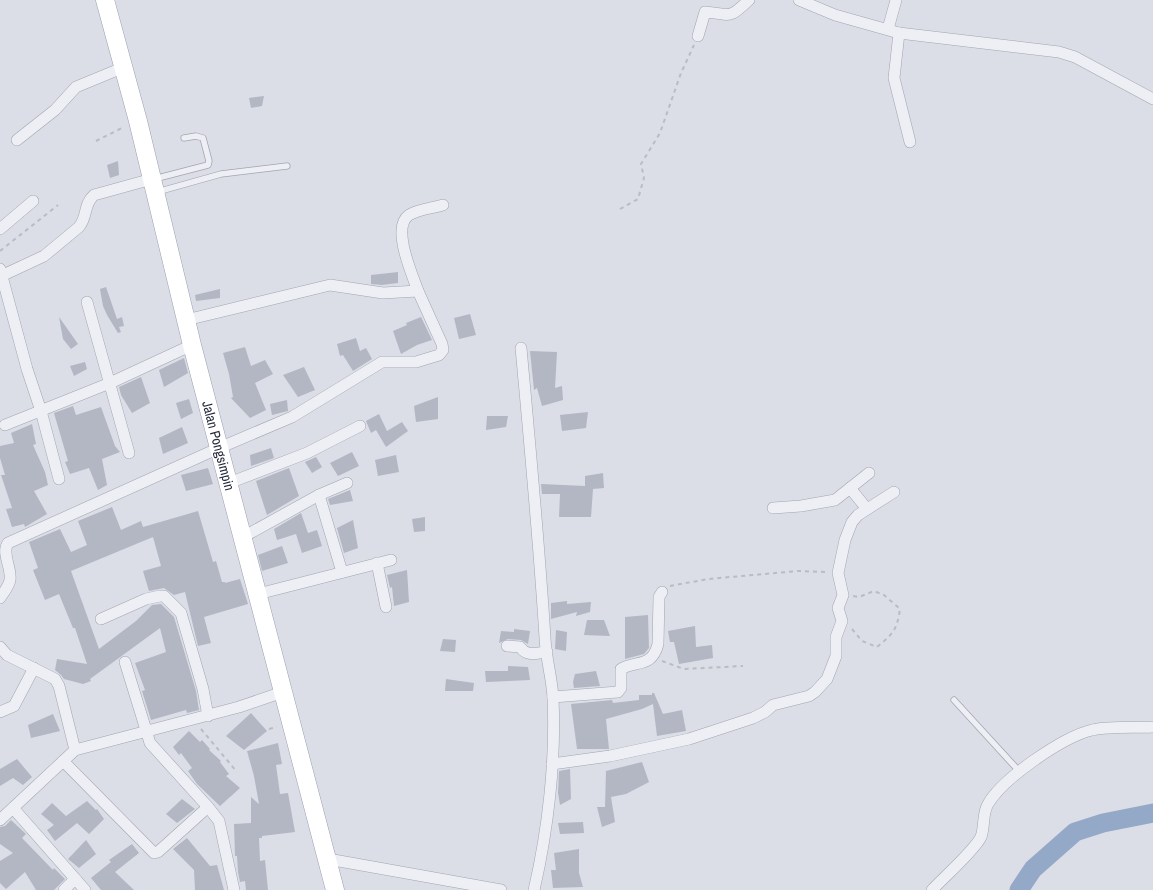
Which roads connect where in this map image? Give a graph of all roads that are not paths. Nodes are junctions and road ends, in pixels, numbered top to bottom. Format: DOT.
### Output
graph roads {
  1 [pos="106,0"];
  2 [pos="749,0"];
  3 [pos="800,0"];
  4 [pos="896,0"];
  5 [pos="894,31"];
  6 [pos="698,36"];
  7 [pos="122,68"];
  8 [pos="1153,99"];
  9 [pos="184,138"];
  10 [pos="17,140"];
  11 [pos="910,142"];
  12 [pos="287,166"];
  13 [pos="153,186"];
  14 [pos="33,201"];
  15 [pos="443,205"];
  16 [pos="0,229"];
  17 [pos="1,273"];
  18 [pos="418,291"];
  19 [pos="87,302"];
  20 [pos="186,320"];
  21 [pos="192,345"];
  22 [pos="521,348"];
  23 [pos="110,383"];
  24 [pos="41,411"];
  25 [pos="5,425"];
  26 [pos="360,426"];
  27 [pos="219,448"];
  28 [pos="129,453"];
  29 [pos="869,473"];
  30 [pos="59,478"];
  31 [pos="229,483"];
  32 [pos="346,483"];
  33 [pos="850,488"];
  34 [pos="894,492"];
  35 [pos="319,495"];
  36 [pos="773,508"];
  37 [pos="867,509"];
  38 [pos="243,537"];
  39 [pos="3,542"];
  40 [pos="391,560"];
  41 [pos="377,564"];
  42 [pos="342,572"];
  43 [pos="662,592"];
  44 [pos="258,594"];
  45 [pos="0,598"];
  46 [pos="386,607"];
  47 [pos="101,619"];
  48 [pos="507,646"];
  49 [pos="0,647"];
  50 [pos="546,652"];
  51 [pos="125,662"];
  52 [pos="34,668"];
  53 [pos="283,692"];
  54 [pos="553,697"];
  55 [pos="954,700"];
  56 [pos="0,712"];
  57 [pos="208,716"];
  58 [pos="1153,727"];
  59 [pos="145,732"];
  60 [pos="75,750"];
  61 [pos="63,761"];
  62 [pos="552,764"];
  63 [pos="1019,772"];
  64 [pos="208,807"];
  65 [pos="13,808"];
  66 [pos="0,820"];
  67 [pos="328,859"];
  68 [pos="76,879"];
  69 [pos="64,890"];
  70 [pos="85,890"];
  71 [pos="234,890"];
  72 [pos="334,890"];
  73 [pos="501,890"];
  74 [pos="534,890"];
  75 [pos="932,890"];
  1 -- 7 [label="main road, Jalan Pongsimpin"];
  2 -- 6 [label="street"];
  3 -- 5 [label="street"];
  4 -- 5 [label="street"];
  5 -- 8 [label="street"];
  5 -- 11 [label="street"];
  7 -- 10 [label="street"];
  7 -- 13 [label="main road, Jalan Pongsimpin"];
  9 -- 13 [label="lane"];
  12 -- 13 [label="lane"];
  13 -- 17 [label="street"];
  13 -- 20 [label="main road, Jalan Pongsimpin"];
  14 -- 16 [label="street"];
  15 -- 18 [label="street"];
  17 -- 24 [label="street"];
  18 -- 20 [label="street"];
  18 -- 27 [label="street"];
  19 -- 23 [label="street"];
  20 -- 21 [label="main road, Jalan Pongsimpin"];
  21 -- 23 [label="street"];
  21 -- 27 [label="main road, Jalan Pongsimpin"];
  22 -- 50 [label="street"];
  23 -- 24 [label="street"];
  23 -- 28 [label="street"];
  24 -- 25 [label="street"];
  24 -- 30 [label="street"];
  26 -- 31 [label="street"];
  27 -- 31 [label="main road, Jalan Pongsimpin"];
  27 -- 39 [label="street"];
  29 -- 33 [label="street"];
  31 -- 38 [label="main road, Jalan Pongsimpin"];
  32 -- 35 [label="street"];
  33 -- 36 [label="street"];
  33 -- 37 [label="street"];
  34 -- 37 [label="street"];
  35 -- 38 [label="street"];
  35 -- 42 [label="street"];
  37 -- 62 [label="street"];
  38 -- 44 [label="main road, Jalan Pongsimpin"];
  39 -- 45 [label="street"];
  40 -- 41 [label="street"];
  41 -- 42 [label="street"];
  41 -- 46 [label="street"];
  42 -- 44 [label="street"];
  43 -- 54 [label="street"];
  44 -- 53 [label="main road, Jalan Pongsimpin"];
  47 -- 57 [label="street"];
  48 -- 50 [label="street"];
  49 -- 52 [label="street"];
  50 -- 54 [label="street"];
  51 -- 59 [label="street"];
  52 -- 56 [label="street"];
  52 -- 60 [label="street"];
  53 -- 57 [label="street"];
  53 -- 67 [label="main road, Jalan Pongsimpin"];
  54 -- 62 [label="street"];
  55 -- 63 [label="lane"];
  57 -- 59 [label="street"];
  58 -- 63 [label="street"];
  59 -- 60 [label="street"];
  59 -- 64 [label="street"];
  60 -- 61 [label="street"];
  61 -- 64 [label="street"];
  61 -- 65 [label="street"];
  62 -- 74 [label="street"];
  63 -- 75 [label="street"];
  64 -- 71 [label="street"];
  65 -- 66 [label="street"];
  65 -- 68 [label="street"];
  67 -- 72 [label="main road, Jalan Pongsimpin"];
  67 -- 73 [label="street"];
  68 -- 69 [label="street"];
  68 -- 70 [label="street"];
}
